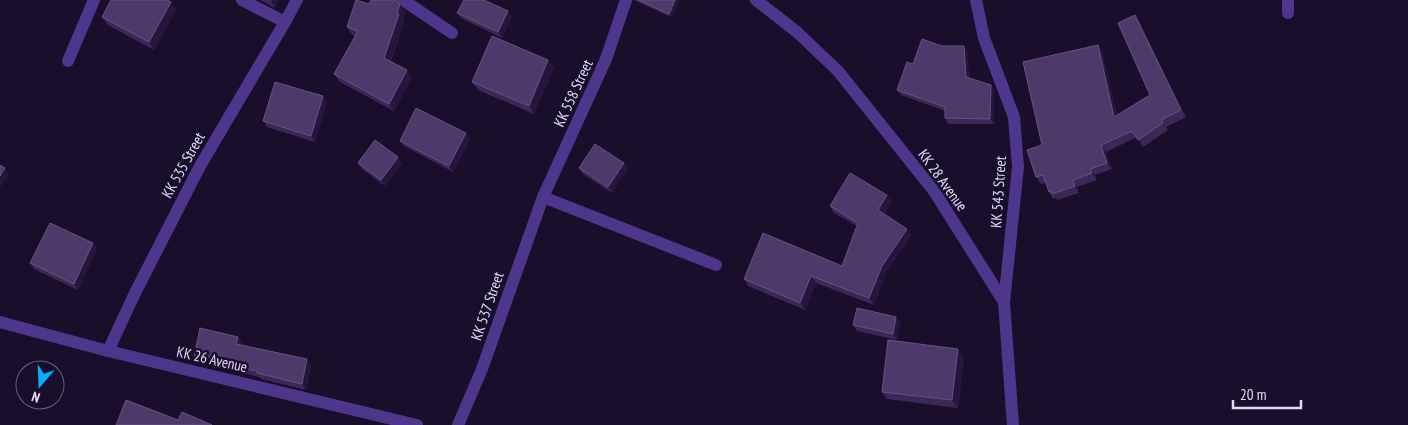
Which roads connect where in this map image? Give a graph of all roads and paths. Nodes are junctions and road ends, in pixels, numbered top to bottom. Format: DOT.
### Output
graph roads {
  1 [pos="94,0"];
  2 [pos="242,0"];
  3 [pos="296,0"];
  4 [pos="403,0"];
  5 [pos="626,0"];
  6 [pos="756,0"];
  7 [pos="976,0"];
  8 [pos="285,22"];
  9 [pos="452,33"];
  10 [pos="68,61"];
  11 [pos="543,197"];
  12 [pos="716,265"];
  13 [pos="1004,302"];
  14 [pos="0,322"];
  15 [pos="108,351"];
  16 [pos="417,425"];
  17 [pos="458,425"];
  18 [pos="1013,425"];
  1 -- 10 [label="street"];
  2 -- 8 [label="street"];
  3 -- 8 [label="street, KK 535 Street"];
  4 -- 9 [label="street"];
  5 -- 11 [label="street, KK 558 Street"];
  6 -- 13 [label="street, KK 28 Avenue"];
  7 -- 13 [label="street, KK 543 Street"];
  8 -- 15 [label="street, KK 535 Street"];
  11 -- 12 [label="street"];
  11 -- 17 [label="street, KK 537 Street"];
  13 -- 18 [label="street, KK 28 Avenue"];
  14 -- 15 [label="street, KK 26 Avenue"];
  15 -- 16 [label="street, KK 26 Avenue"];
}
